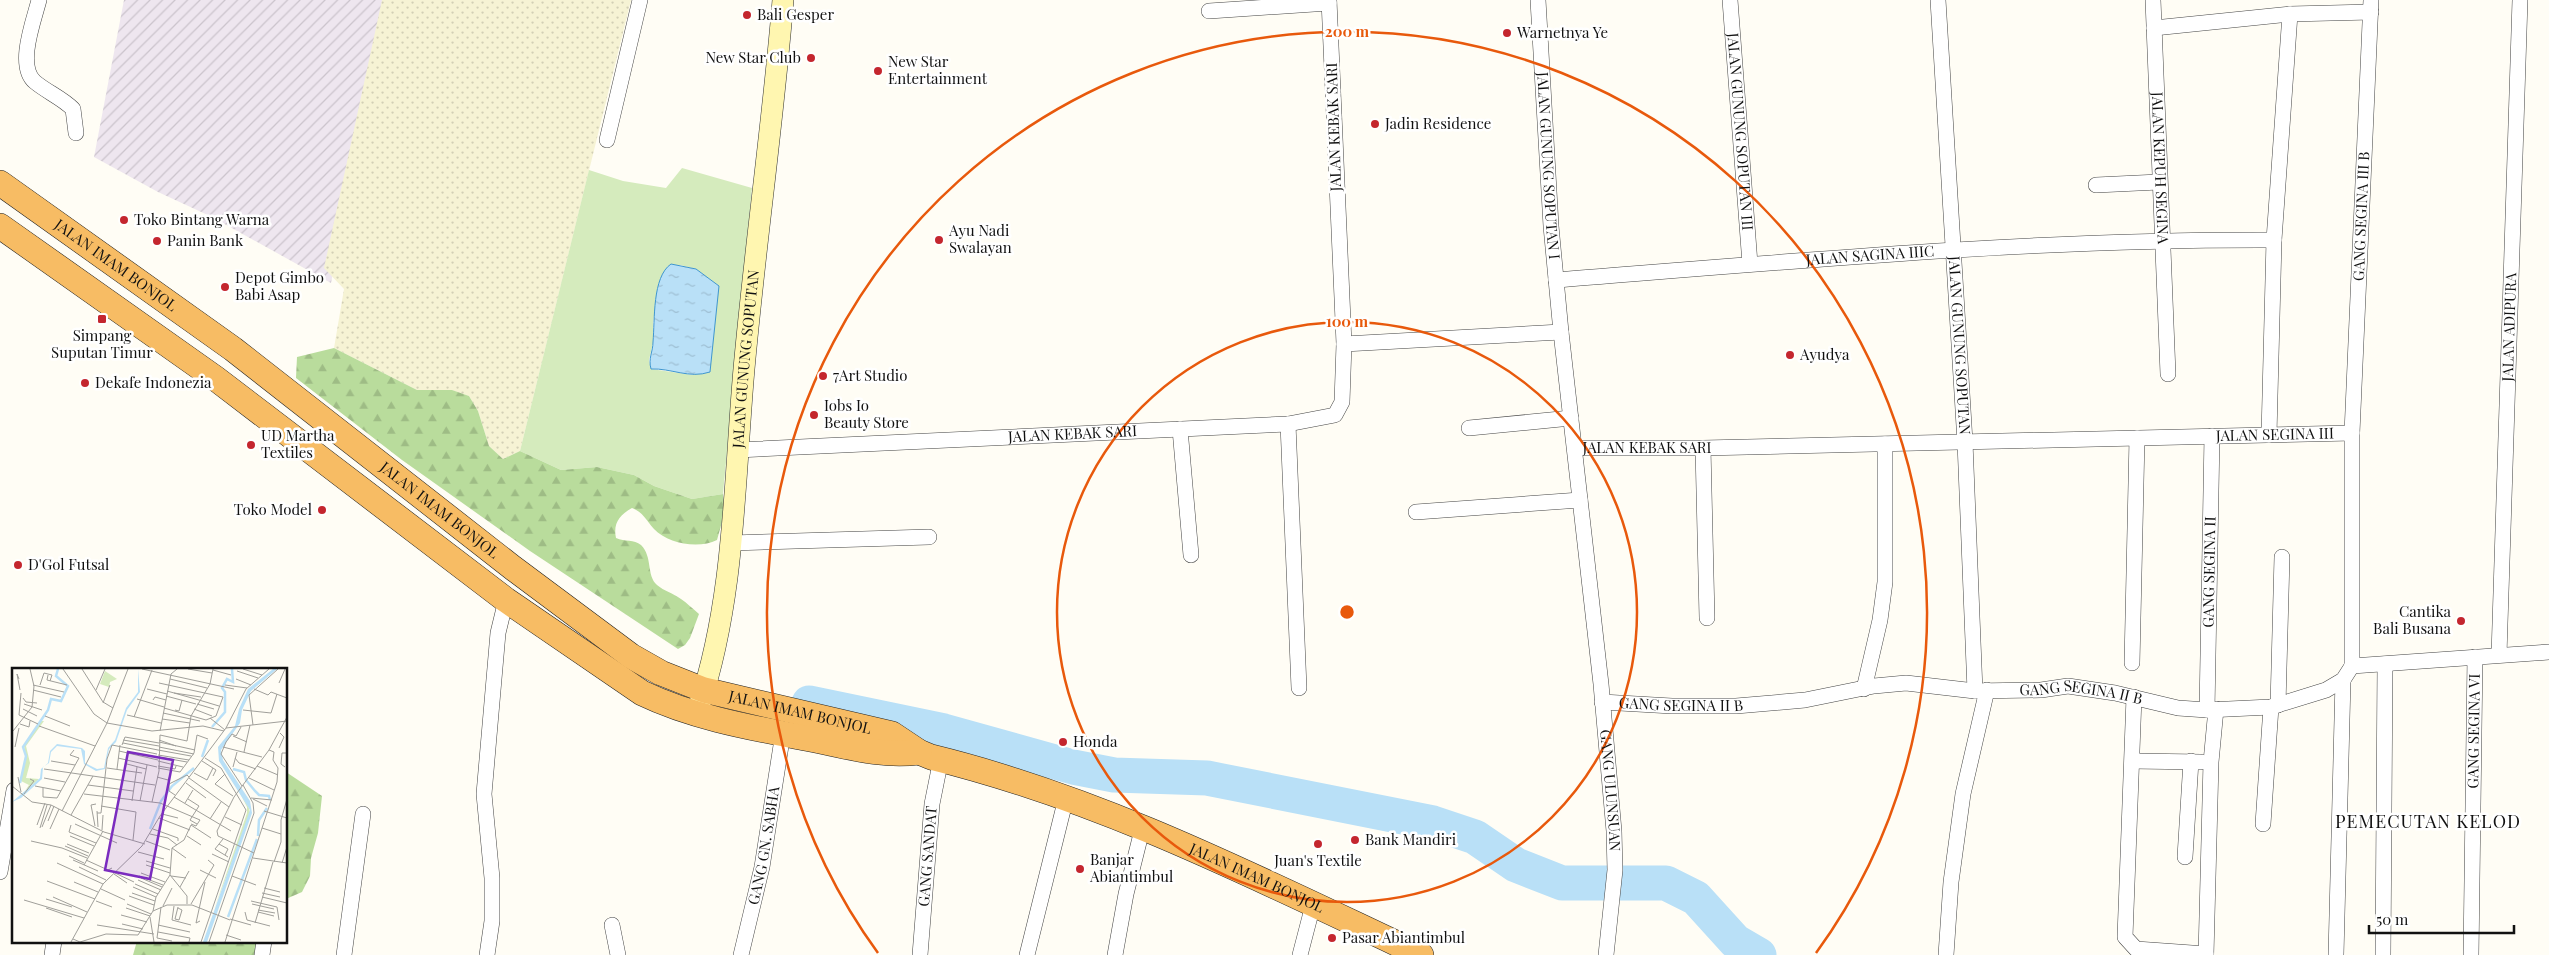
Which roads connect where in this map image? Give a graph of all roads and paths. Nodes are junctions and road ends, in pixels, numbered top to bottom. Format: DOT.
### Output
graph roads {
  1 [pos="38,0"];
  2 [pos="640,0"];
  3 [pos="783,0"];
  4 [pos="1538,0"];
  5 [pos="1730,0"];
  6 [pos="1938,0"];
  7 [pos="2153,0"];
  8 [pos="2520,0"];
  9 [pos="1329,1"];
  10 [pos="2371,6"];
  11 [pos="1209,11"];
  12 [pos="2290,14"];
  13 [pos="2154,28"];
  14 [pos="76,133"];
  15 [pos="607,140"];
  16 [pos="2158,182"];
  17 [pos="0,183"];
  18 [pos="2096,184"];
  19 [pos="0,226"];
  20 [pos="2163,240"];
  21 [pos="2274,240"];
  22 [pos="1952,252"];
  23 [pos="1750,264"];
  24 [pos="1556,280"];
  25 [pos="1561,332"];
  26 [pos="1344,344"];
  27 [pos="2168,374"];
  28 [pos="1571,418"];
  29 [pos="1288,424"];
  30 [pos="1469,428"];
  31 [pos="1180,429"];
  32 [pos="2352,433"];
  33 [pos="2269,435"];
  34 [pos="2212,436"];
  35 [pos="2137,438"];
  36 [pos="1965,442"];
  37 [pos="1885,444"];
  38 [pos="1575,448"];
  39 [pos="1702,448"];
  40 [pos="737,450"];
  41 [pos="1580,500"];
  42 [pos="1416,512"];
  43 [pos="929,537"];
  44 [pos="731,543"];
  45 [pos="1192,554"];
  46 [pos="2282,557"];
  47 [pos="506,600"];
  48 [pos="1707,618"];
  49 [pos="2549,652"];
  50 [pos="2499,655"];
  51 [pos="2475,657"];
  52 [pos="2132,663"];
  53 [pos="2385,664"];
  54 [pos="2352,666"];
  55 [pos="2343,680"];
  56 [pos="1300,688"];
  57 [pos="1864,689"];
  58 [pos="704,690"];
  59 [pos="1981,691"];
  60 [pos="2134,697"];
  61 [pos="1602,702"];
  62 [pos="2275,706"];
  63 [pos="2211,709"];
  64 [pos="696,714"];
  65 [pos="783,734"];
  66 [pos="930,756"];
  67 [pos="2133,761"];
  68 [pos="2191,761"];
  69 [pos="2211,762"];
  70 [pos="1066,798"];
  71 [pos="12,802"];
  72 [pos="363,814"];
  73 [pos="2263,824"];
  74 [pos="1143,826"];
  75 [pos="2185,857"];
  76 [pos="0,872"];
  77 [pos="1313,905"];
  78 [pos="612,925"];
  79 [pos="54,942"];
  80 [pos="264,942"];
  81 [pos="1409,952"];
  82 [pos="52,955"];
  83 [pos="262,955"];
  84 [pos="344,955"];
  85 [pos="486,955"];
  86 [pos="618,955"];
  87 [pos="741,955"];
  88 [pos="920,955"];
  89 [pos="1027,955"];
  90 [pos="1115,955"];
  91 [pos="1300,955"];
  92 [pos="1606,955"];
  93 [pos="1946,955"];
  94 [pos="2206,955"];
  95 [pos="2336,955"];
  96 [pos="2383,955"];
  97 [pos="2471,955"];
  1 -- 14 [label="street"];
  2 -- 15 [label="street"];
  3 -- 40 [label="main road, JALAN GUNUNG SOPUTAN"];
  4 -- 24 [label="street, JALAN GUNUNG SOPUTAN I"];
  5 -- 23 [label="street, JALAN GUNUNG SOPUTAN III"];
  6 -- 22 [label="street, JALAN GUNUNG SOPUTAN"];
  7 -- 13 [label="street, JALAN KEPUH SEGINA"];
  8 -- 50 [label="street, JALAN ADIPURA"];
  9 -- 11 [label="street"];
  9 -- 26 [label="street, JALAN KEBAK SARI"];
  10 -- 12 [label="street"];
  10 -- 32 [label="street, GANG SEGINA III B"];
  12 -- 13 [label="street"];
  12 -- 21 [label="street"];
  13 -- 16 [label="street, JALAN KEPUH SEGINA"];
  16 -- 18 [label="street"];
  16 -- 20 [label="street, JALAN KEPUH SEGINA"];
  17 -- 58 [label="highway, JALAN IMAM BONJOL"];
  19 -- 47 [label="highway, JALAN IMAM BONJOL"];
  20 -- 21 [label="street, JALAN SAGINA IIIC"];
  20 -- 22 [label="street, JALAN SAGINA IIIC"];
  20 -- 27 [label="street, JALAN KEPUH SEGINA"];
  21 -- 33 [label="street"];
  22 -- 23 [label="street, JALAN SAGINA IIIC"];
  22 -- 36 [label="street, JALAN GUNUNG SOPUTAN"];
  23 -- 24 [label="street, JALAN SAGINA IIIC"];
  24 -- 25 [label="street, JALAN GUNUNG SOPUTAN I"];
  25 -- 26 [label="street"];
  25 -- 28 [label="street, JALAN KEBAK SARI"];
  26 -- 29 [label="street, JALAN KEBAK SARI"];
  28 -- 30 [label="street"];
  28 -- 38 [label="street, JALAN KEBAK SARI"];
  29 -- 31 [label="street, JALAN KEBAK SARI"];
  29 -- 56 [label="street"];
  31 -- 40 [label="street, JALAN KEBAK SARI"];
  31 -- 45 [label="street"];
  32 -- 33 [label="street, JALAN SEGINA III"];
  32 -- 54 [label="street, JALAN SEGINA III"];
  33 -- 34 [label="street, JALAN SEGINA III"];
  34 -- 35 [label="street, JALAN SEGINA III"];
  34 -- 63 [label="street, GANG SEGINA II"];
  35 -- 36 [label="street, JALAN SEGINA III"];
  35 -- 52 [label="street"];
  36 -- 37 [label="street, JALAN KEBAK SARI"];
  36 -- 59 [label="street, JALAN GUNUNG SOPUTAN"];
  37 -- 39 [label="street, JALAN KEBAK SARI"];
  37 -- 57 [label="street"];
  38 -- 39 [label="street, JALAN KEBAK SARI"];
  38 -- 41 [label="street, GANG ULUNSUAN"];
  39 -- 48 [label="street"];
  40 -- 44 [label="main road, JALAN GUNUNG SOPUTAN"];
  41 -- 42 [label="street"];
  41 -- 61 [label="street, GANG ULUNSUAN"];
  43 -- 44 [label="street"];
  44 -- 58 [label="main road, JALAN GUNUNG SOPUTAN"];
  46 -- 62 [label="street"];
  47 -- 64 [label="highway, JALAN IMAM BONJOL"];
  47 -- 85 [label="street"];
  49 -- 50 [label="street"];
  50 -- 51 [label="street"];
  51 -- 53 [label="street"];
  51 -- 97 [label="street, GANG SEGINA VI"];
  53 -- 54 [label="street"];
  53 -- 96 [label="street"];
  54 -- 55 [label="street, GANG SEGINA II B"];
  55 -- 62 [label="street, GANG SEGINA II B"];
  55 -- 95 [label="street"];
  57 -- 59 [label="street, GANG SEGINA II B"];
  57 -- 61 [label="street, GANG SEGINA II B"];
  58 -- 64 [label="main road, JALAN GUNUNG SOPUTAN"];
  58 -- 66 [label="highway, JALAN IMAM BONJOL"];
  59 -- 60 [label="street, GANG SEGINA II B"];
  59 -- 93 [label="street, JALAN GUNUNG SOPUTAN"];
  60 -- 63 [label="street, GANG SEGINA II B"];
  60 -- 67 [label="street"];
  61 -- 92 [label="street, GANG ULUNSUAN"];
  62 -- 63 [label="street, GANG SEGINA II B"];
  62 -- 73 [label="street"];
  63 -- 69 [label="street, GANG SEGINA II"];
  64 -- 65 [label="highway, JALAN IMAM BONJOL"];
  65 -- 66 [label="highway, JALAN IMAM BONJOL"];
  65 -- 87 [label="street, GANG GN. SABHA"];
  66 -- 70 [label="highway, JALAN IMAM BONJOL"];
  66 -- 88 [label="street, GANG SANDAT"];
  67 -- 68 [label="street"];
  67 -- 94 [label="street"];
  68 -- 69 [label="street"];
  68 -- 75 [label="street"];
  69 -- 94 [label="street, GANG SEGINA II"];
  70 -- 74 [label="highway, JALAN IMAM BONJOL"];
  70 -- 89 [label="street"];
  71 -- 76 [label="street"];
  72 -- 84 [label="street"];
  74 -- 77 [label="highway, JALAN IMAM BONJOL"];
  74 -- 90 [label="street"];
  77 -- 81 [label="highway, JALAN IMAM BONJOL"];
  77 -- 91 [label="street"];
  78 -- 86 [label="street"];
  79 -- 82 [label="street"];
  80 -- 83 [label="street"];
}
